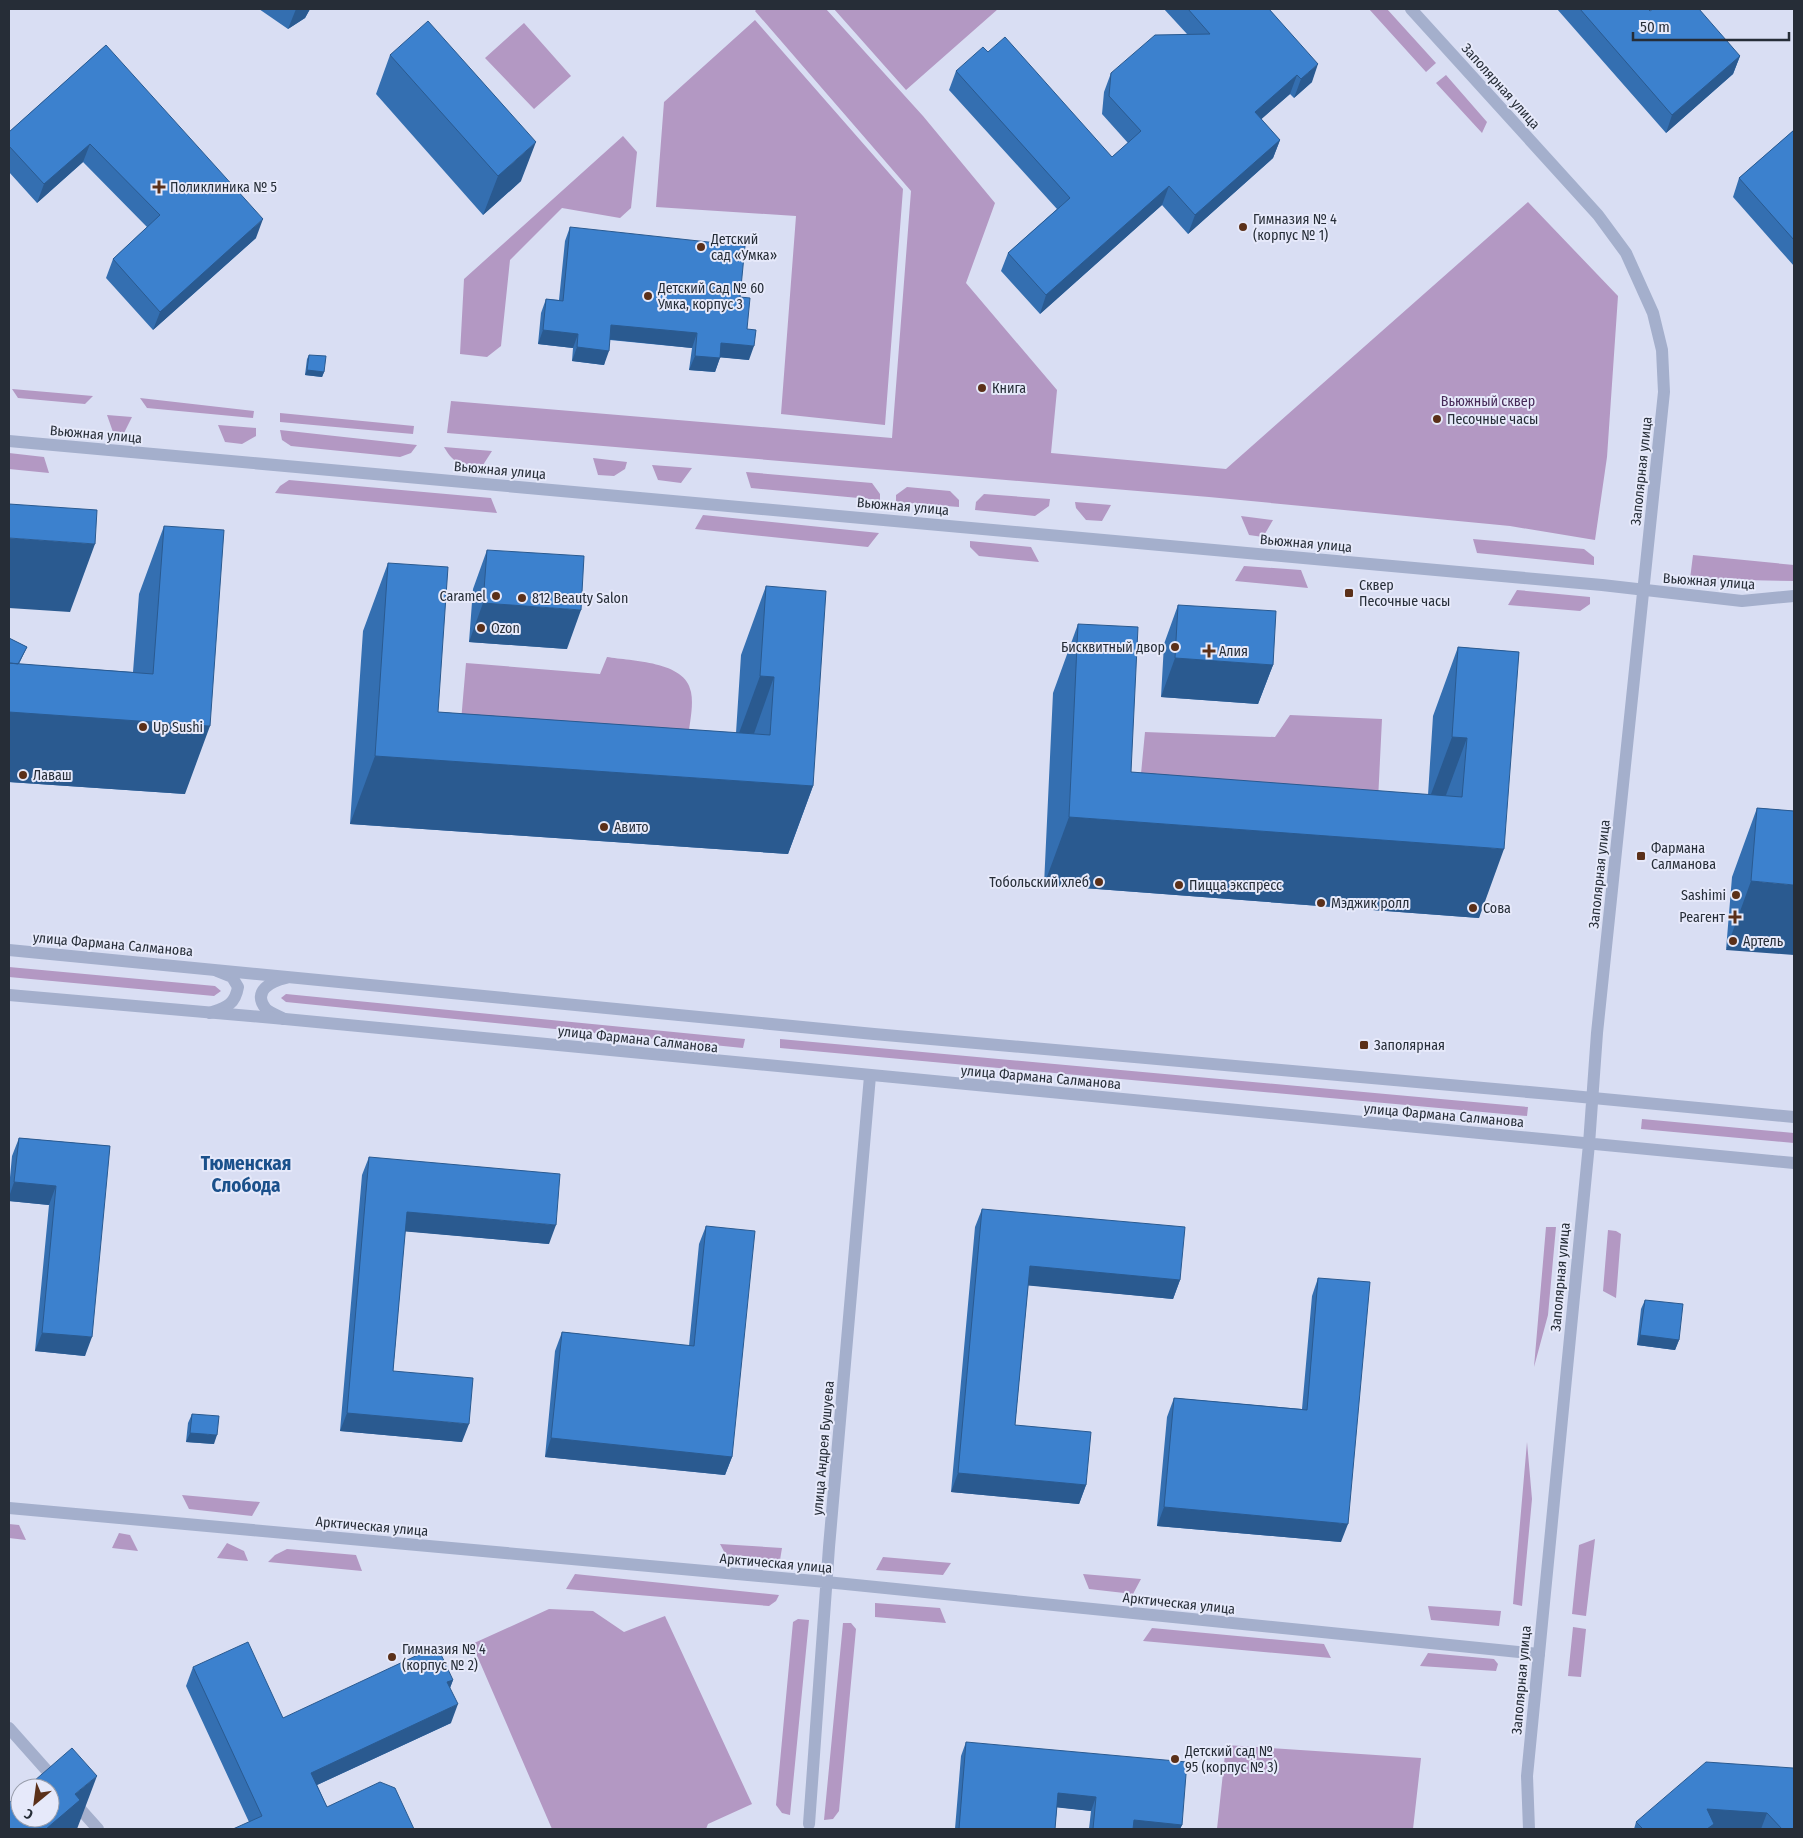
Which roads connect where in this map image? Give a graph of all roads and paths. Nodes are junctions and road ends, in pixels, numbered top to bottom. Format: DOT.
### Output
graph roads {
  1 [pos="1411,9"];
  2 [pos="9,440"];
  3 [pos="1644,590"];
  4 [pos="1794,596"];
  5 [pos="9,950"];
  6 [pos="214,969"];
  7 [pos="291,976"];
  8 [pos="9,995"];
  9 [pos="210,1013"];
  10 [pos="285,1019"];
  11 [pos="870,1076"];
  12 [pos="1592,1098"];
  13 [pos="1794,1117"];
  14 [pos="1589,1144"];
  15 [pos="1794,1163"];
  16 [pos="9,1508"];
  17 [pos="826,1582"];
  18 [pos="1539,1654"];
  19 [pos="9,1728"];
  20 [pos="808,1827"];
  21 [pos="98,1829"];
  22 [pos="1530,1829"];
  1 -- 3 [label="street, Заполярная улица"];
  2 -- 3 [label="street, Вьюжная улица"];
  3 -- 4 [label="street, Вьюжная улица"];
  3 -- 12 [label="street, Заполярная улица"];
  5 -- 6 [label="street, улица Фармана Салманова"];
  6 -- 7 [label="street, улица Фармана Салманова"];
  6 -- 9 [label="street, улица Фармана Салманова"];
  7 -- 10 [label="street, улица Фармана Салманова"];
  7 -- 12 [label="street, улица Фармана Салманова"];
  8 -- 9 [label="street, улица Фармана Салманова"];
  9 -- 10 [label="street, улица Фармана Салманова"];
  10 -- 11 [label="street, улица Фармана Салманова"];
  11 -- 14 [label="street, улица Фармана Салманова"];
  11 -- 17 [label="street, улица Андрея Бушуева"];
  12 -- 13 [label="street, улица Фармана Салманова"];
  12 -- 14 [label="street, Заполярная улица"];
  14 -- 15 [label="street, улица Фармана Салманова"];
  14 -- 18 [label="street, Заполярная улица"];
  16 -- 17 [label="street, Арктическая улица"];
  17 -- 18 [label="street, Арктическая улица"];
  17 -- 20 [label="street, улица Андрея Бушуева"];
  18 -- 22 [label="street, Заполярная улица"];
  19 -- 21 [label="street"];
}
